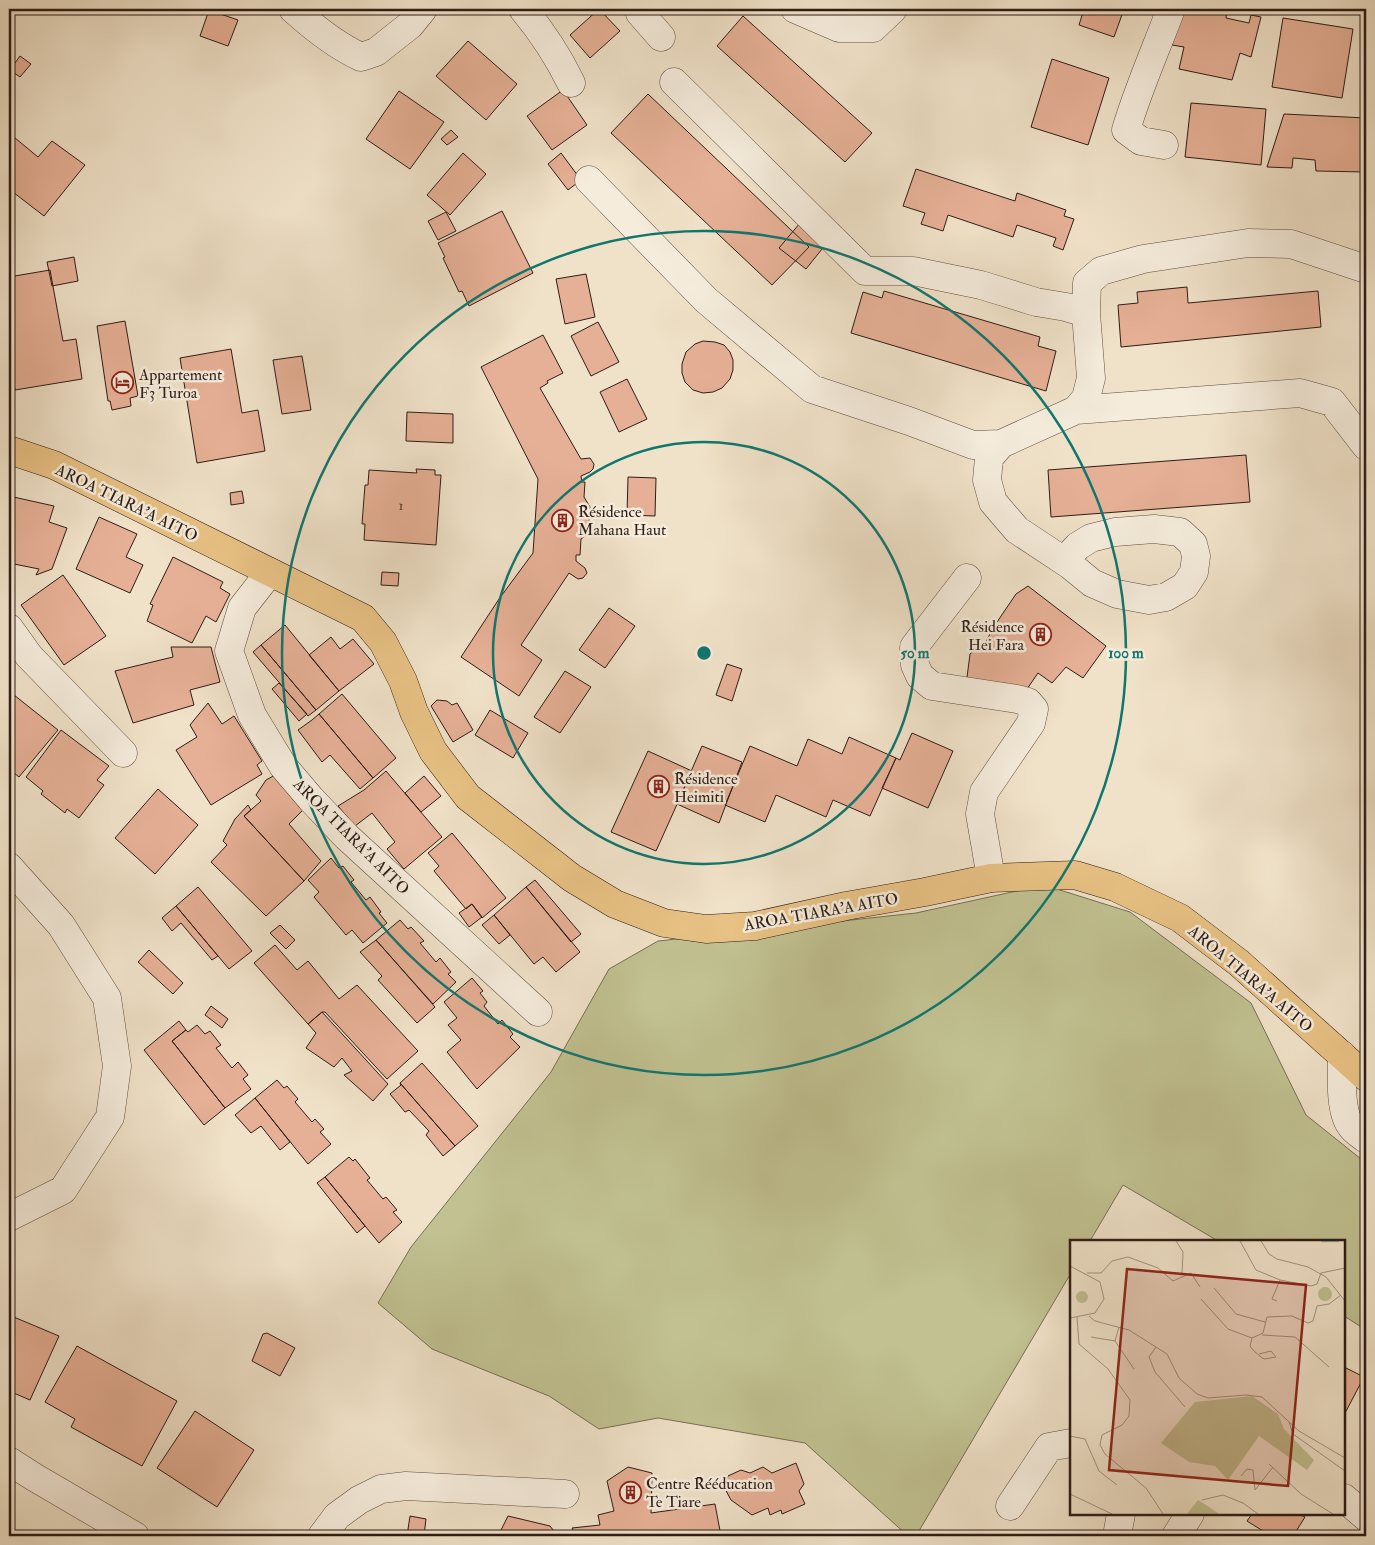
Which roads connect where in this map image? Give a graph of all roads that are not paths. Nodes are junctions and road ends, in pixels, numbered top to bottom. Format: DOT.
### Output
graph roads {
  1 [pos="293,9"];
  2 [pos="423,9"];
  3 [pos="523,9"];
  4 [pos="641,9"];
  5 [pos="795,9"];
  6 [pos="893,9"];
  7 [pos="1171,9"];
  8 [pos="661,37"];
  9 [pos="674,82"];
  10 [pos="571,83"];
  11 [pos="1164,145"];
  12 [pos="588,180"];
  13 [pos="1366,269"];
  14 [pos="1086,313"];
  15 [pos="1076,410"];
  16 [pos="1001,444"];
  17 [pos="1366,446"];
  18 [pos="9,450"];
  19 [pos="1064,561"];
  20 [pos="270,572"];
  21 [pos="967,578"];
  22 [pos="9,628"];
  23 [pos="123,753"];
  24 [pos="9,867"];
  25 [pos="990,878"];
  26 [pos="538,1012"];
  27 [pos="1342,1055"];
  28 [pos="1366,1077"];
  29 [pos="1366,1139"];
  30 [pos="9,1217"];
  31 [pos="1070,1443"];
  32 [pos="9,1461"];
  33 [pos="565,1494"];
  34 [pos="1345,1499"];
  35 [pos="1010,1506"];
  36 [pos="1121,1515"];
  37 [pos="1189,1515"];
  38 [pos="1366,1517"];
  39 [pos="135,1536"];
  40 [pos="322,1536"];
  41 [pos="1117,1536"];
  42 [pos="1176,1536"];
  1 -- 2 [label="street"];
  3 -- 10 [label="street"];
  4 -- 8 [label="street"];
  5 -- 6 [label="street"];
  7 -- 11 [label="street"];
  9 -- 14 [label="street"];
  12 -- 16 [label="street"];
  13 -- 14 [label="street"];
  14 -- 15 [label="street"];
  15 -- 16 [label="street"];
  15 -- 17 [label="street"];
  16 -- 19 [label="street"];
  18 -- 20 [label="main road, AROA TIARA'A AITO"];
  20 -- 25 [label="main road, AROA TIARA'A AITO"];
  20 -- 26 [label="street, AROA TIARA'A AITO"];
  21 -- 25 [label="street"];
  22 -- 23 [label="street"];
  24 -- 30 [label="street"];
  25 -- 27 [label="main road, AROA TIARA'A AITO"];
  27 -- 28 [label="main road, AROA TIARA'A AITO"];
  27 -- 29 [label="street"];
  31 -- 35 [label="street"];
  32 -- 39 [label="street"];
  33 -- 40 [label="street"];
  34 -- 38 [label="street"];
  36 -- 41 [label="street"];
  37 -- 42 [label="street"];
}
